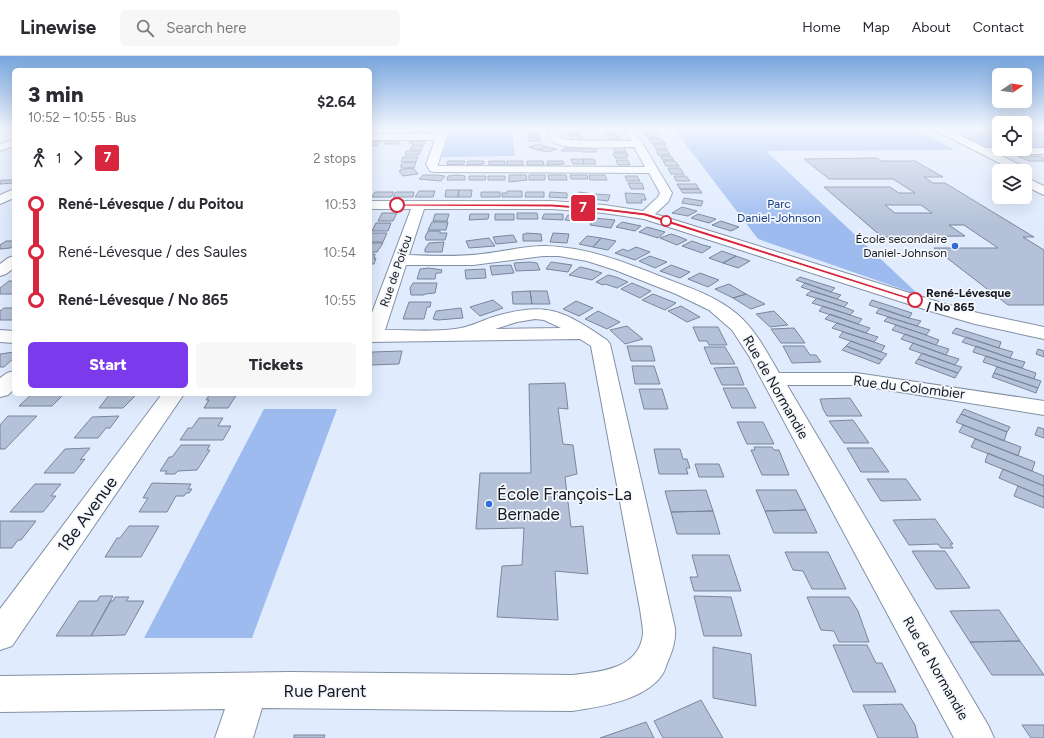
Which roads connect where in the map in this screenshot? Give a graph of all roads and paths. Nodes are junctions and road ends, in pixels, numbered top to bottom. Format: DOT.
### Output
graph roads {
  1 [pos="433,161"];
  2 [pos="646,161"];
  3 [pos="651,170"];
  4 [pos="1032,175"];
  5 [pos="1044,181"];
  6 [pos="1032,185"];
  7 [pos="1044,191"];
  8 [pos="12,194"];
  9 [pos="0,200"];
  10 [pos="0,205"];
  11 [pos="12,205"];
  12 [pos="372,205"];
  13 [pos="419,206"];
  14 [pos="646,215"];
  15 [pos="401,260"];
  16 [pos="12,263"];
  17 [pos="0,271"];
  18 [pos="1044,333"];
  19 [pos="0,336"];
  20 [pos="372,336"];
  21 [pos="12,337"];
  22 [pos="12,379"];
  23 [pos="772,379"];
  24 [pos="0,390"];
  25 [pos="172,396"];
  26 [pos="1044,408"];
  27 [pos="0,635"];
  28 [pos="249,692"];
  29 [pos="0,694"];
  30 [pos="234,738"];
  31 [pos="976,738"];
  1 -- 3 [label="street"];
  2 -- 3 [label="street"];
  3 -- 14 [label="street"];
  4 -- 5 [label="street"];
  6 -- 7 [label="street"];
  8 -- 9 [label="street"];
  10 -- 11 [label="street"];
  12 -- 13 [label="street"];
  13 -- 14 [label="street"];
  13 -- 15 [label="street, Rue de Poitou"];
  14 -- 18 [label="street"];
  15 -- 20 [label="street, Rue de Poitou"];
  15 -- 23 [label="street, Rue de Normandie"];
  16 -- 17 [label="street"];
  19 -- 21 [label="street"];
  20 -- 28 [label="street, Rue Parent"];
  22 -- 24 [label="street"];
  23 -- 26 [label="street, Rue du Colombier"];
  23 -- 31 [label="street, Rue de Normandie"];
  25 -- 27 [label="street, 18e Avenue"];
  28 -- 29 [label="street, Rue Parent"];
  28 -- 30 [label="street"];
}
